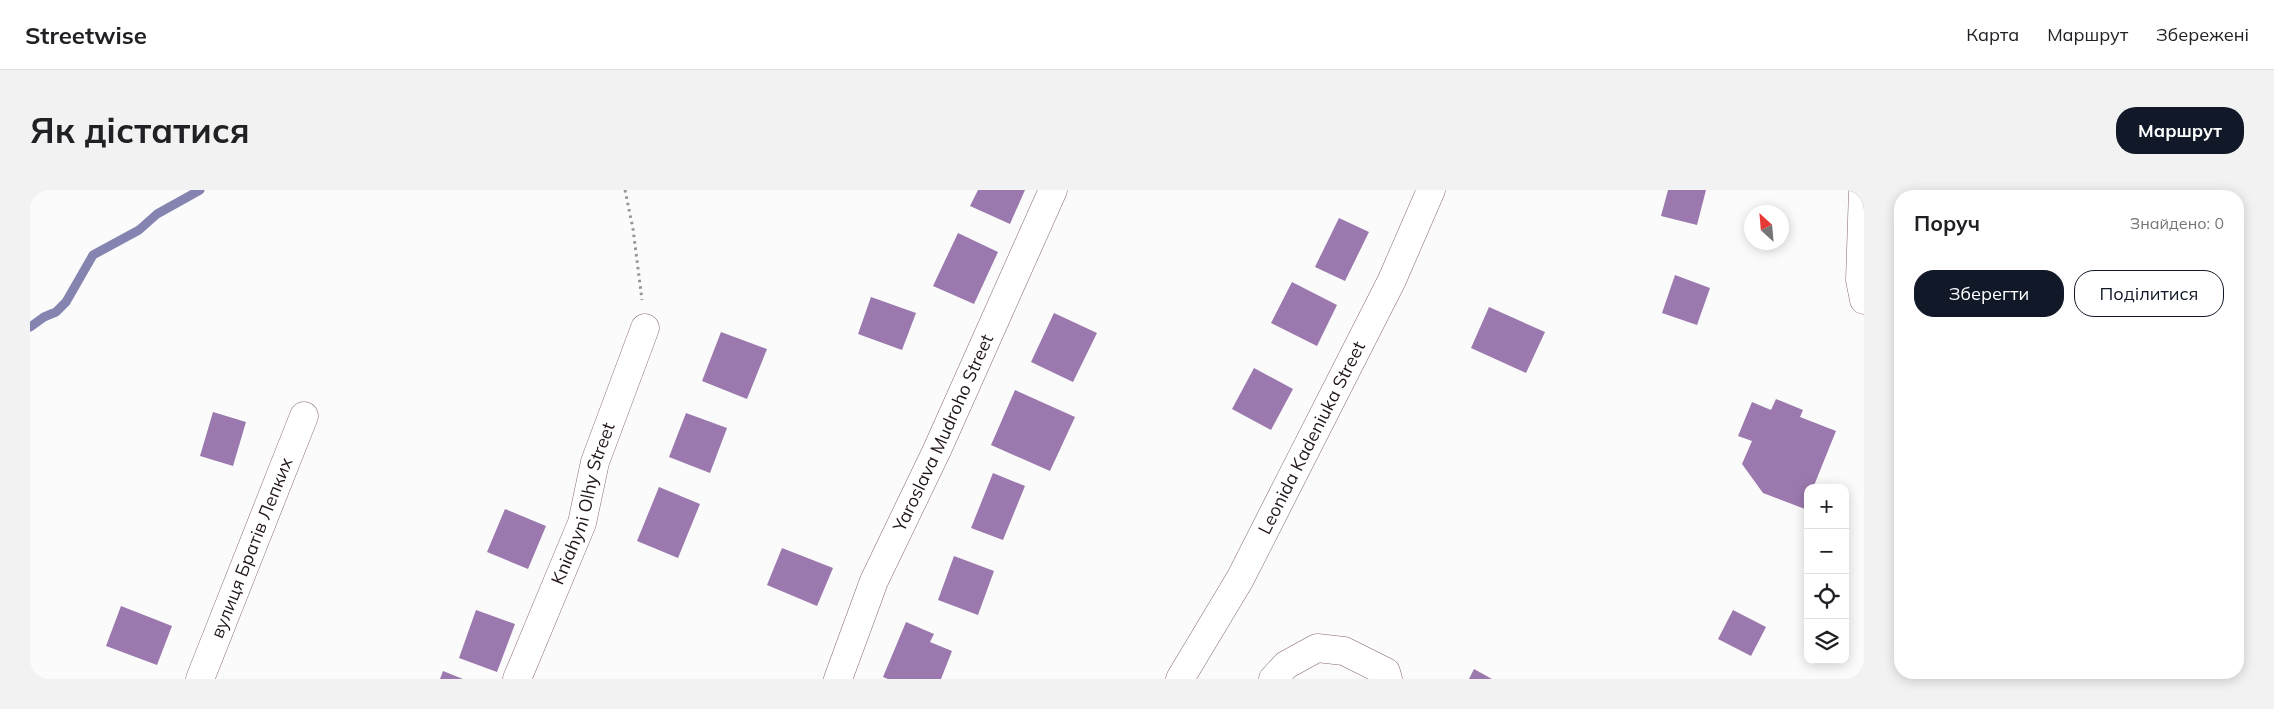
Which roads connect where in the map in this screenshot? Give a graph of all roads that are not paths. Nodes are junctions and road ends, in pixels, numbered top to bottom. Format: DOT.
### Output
graph roads {
  1 [pos="1053,190"];
  2 [pos="1431,190"];
  3 [pos="1863,190"];
  4 [pos="1864,300"];
  5 [pos="645,328"];
  6 [pos="304,416"];
  7 [pos="200,679"];
  8 [pos="517,679"];
  9 [pos="838,679"];
  10 [pos="1180,679"];
  11 [pos="1272,679"];
  12 [pos="1388,679"];
  1 -- 9 [label="street, Yaroslava Mudroho Street"];
  2 -- 10 [label="street, Leonida Kadeniuka Street"];
  3 -- 4 [label="street"];
  5 -- 8 [label="street, Kniahyni Olhy Street"];
  6 -- 7 [label="street, вулиця Братів Лепких"];
  11 -- 12 [label="street"];
}
